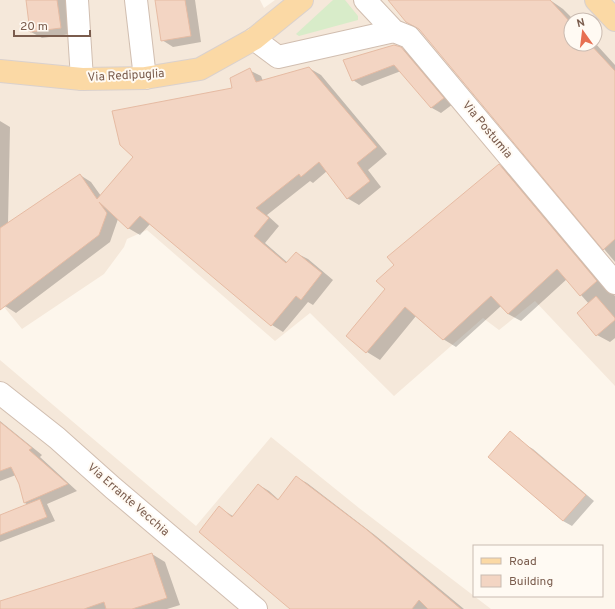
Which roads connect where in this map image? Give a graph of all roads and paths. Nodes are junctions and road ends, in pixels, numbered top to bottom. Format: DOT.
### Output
graph roads {
  1 [pos="77,0"];
  2 [pos="136,0"];
  3 [pos="302,0"];
  4 [pos="365,0"];
  5 [pos="596,0"];
  6 [pos="615,20"];
  7 [pos="394,31"];
  8 [pos="254,39"];
  9 [pos="0,71"];
  10 [pos="145,78"];
  11 [pos="82,79"];
  12 [pos="611,269"];
  13 [pos="0,393"];
  14 [pos="256,609"];
  1 -- 11 [label="street"];
  2 -- 10 [label="street"];
  3 -- 8 [label="main road, Via Redipuglia"];
  4 -- 7 [label="street, Via Postumia"];
  5 -- 6 [label="main road"];
  7 -- 8 [label="street"];
  7 -- 12 [label="street, Via Postumia"];
  8 -- 10 [label="main road, Via Redipuglia"];
  9 -- 11 [label="main road, Via Redipuglia"];
  10 -- 11 [label="main road, Via Redipuglia"];
  13 -- 14 [label="street, Via Errante Vecchia"];
}
